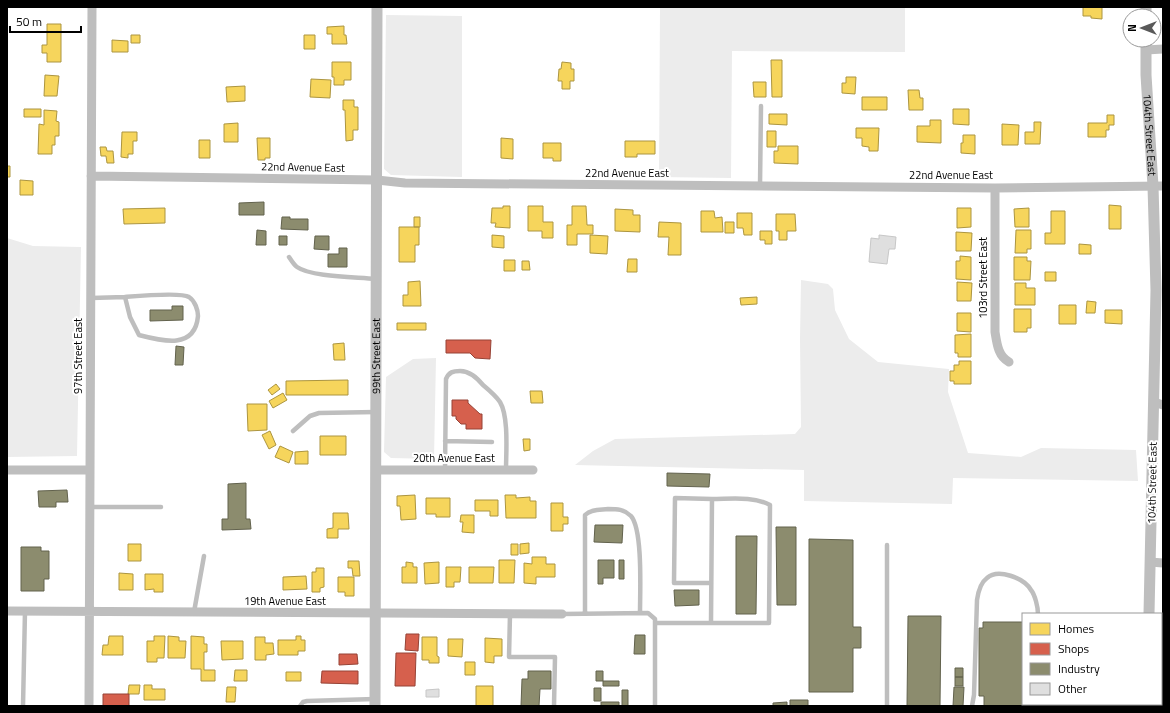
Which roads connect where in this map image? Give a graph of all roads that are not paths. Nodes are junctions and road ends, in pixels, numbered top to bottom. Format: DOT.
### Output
graph roads {
  1 [pos="92,7"];
  2 [pos="377,7"];
  3 [pos="1146,48"];
  4 [pos="761,106"];
  5 [pos="91,176"];
  6 [pos="377,180"];
  7 [pos="760,186"];
  8 [pos="1158,186"];
  9 [pos="996,188"];
  10 [pos="289,257"];
  11 [pos="377,279"];
  12 [pos="125,297"];
  13 [pos="90,298"];
  14 [pos="1010,362"];
  15 [pos="1158,403"];
  16 [pos="376,412"];
  17 [pos="293,431"];
  18 [pos="445,441"];
  19 [pos="492,442"];
  20 [pos="7,470"];
  21 [pos="90,470"];
  22 [pos="376,470"];
  23 [pos="445,470"];
  24 [pos="506,470"];
  25 [pos="533,470"];
  26 [pos="712,499"];
  27 [pos="90,506"];
  28 [pos="161,507"];
  29 [pos="887,545"];
  30 [pos="204,556"];
  31 [pos="1150,562"];
  32 [pos="1163,563"];
  33 [pos="711,583"];
  34 [pos="7,611"];
  35 [pos="25,611"];
  36 [pos="89,612"];
  37 [pos="194,612"];
  38 [pos="1038,612"];
  39 [pos="375,613"];
  40 [pos="585,613"];
  41 [pos="640,613"];
  42 [pos="1150,613"];
  43 [pos="510,614"];
  44 [pos="562,614"];
  45 [pos="655,623"];
  46 [pos="711,623"];
  47 [pos="375,703"];
  48 [pos="23,706"];
  49 [pos="89,706"];
  50 [pos="300,706"];
  51 [pos="554,706"];
  52 [pos="655,706"];
  53 [pos="887,706"];
  54 [pos="972,706"];
  1 -- 5 [label="street, 97th Street East"];
  2 -- 6 [label="street, 99th Street East"];
  3 -- 8 [label="street, 104th Street East"];
  4 -- 7 [label="lane"];
  5 -- 6 [label="street, 22nd Avenue East"];
  5 -- 13 [label="street, 97th Street East"];
  6 -- 7 [label="street, 22nd Avenue East"];
  6 -- 11 [label="street, 99th Street East"];
  7 -- 9 [label="street, 22nd Avenue East"];
  8 -- 9 [label="street, 22nd Avenue East"];
  8 -- 15 [label="street, 104th Street East"];
  9 -- 14 [label="street, 103rd Street East"];
  10 -- 11 [label="lane"];
  11 -- 16 [label="street, 99th Street East"];
  12 -- 12 [label="lane"];
  12 -- 13 [label="lane"];
  13 -- 21 [label="street, 97th Street East"];
  15 -- 31 [label="street, 104th Street East"];
  16 -- 17 [label="lane"];
  16 -- 22 [label="street, 99th Street East"];
  18 -- 19 [label="lane"];
  18 -- 23 [label="lane"];
  18 -- 24 [label="lane"];
  20 -- 21 [label="street"];
  21 -- 27 [label="street, 97th Street East"];
  22 -- 23 [label="street, 20th Avenue East"];
  22 -- 39 [label="street, 99th Street East"];
  23 -- 24 [label="street, 20th Avenue East"];
  24 -- 25 [label="street, 20th Avenue East"];
  26 -- 33 [label="lane"];
  26 -- 33 [label="lane"];
  26 -- 46 [label="lane"];
  27 -- 28 [label="lane"];
  27 -- 36 [label="street, 97th Street East"];
  29 -- 53 [label="lane"];
  30 -- 37 [label="lane"];
  31 -- 32 [label="street"];
  31 -- 42 [label="street, 104th Street East"];
  33 -- 46 [label="lane"];
  34 -- 35 [label="street, 19th Avenue East"];
  35 -- 36 [label="street, 19th Avenue East"];
  35 -- 48 [label="lane"];
  36 -- 37 [label="street, 19th Avenue East"];
  36 -- 49 [label="street, 97th Street East"];
  37 -- 39 [label="street, 19th Avenue East"];
  38 -- 54 [label="lane"];
  39 -- 43 [label="street, 19th Avenue East"];
  39 -- 47 [label="street, 99th Street East"];
  40 -- 41 [label="lane"];
  40 -- 41 [label="lane"];
  40 -- 44 [label="lane"];
  41 -- 45 [label="lane"];
  43 -- 44 [label="street, 19th Avenue East"];
  43 -- 51 [label="lane"];
  45 -- 46 [label="lane"];
  45 -- 52 [label="lane"];
  47 -- 50 [label="lane"];
}
